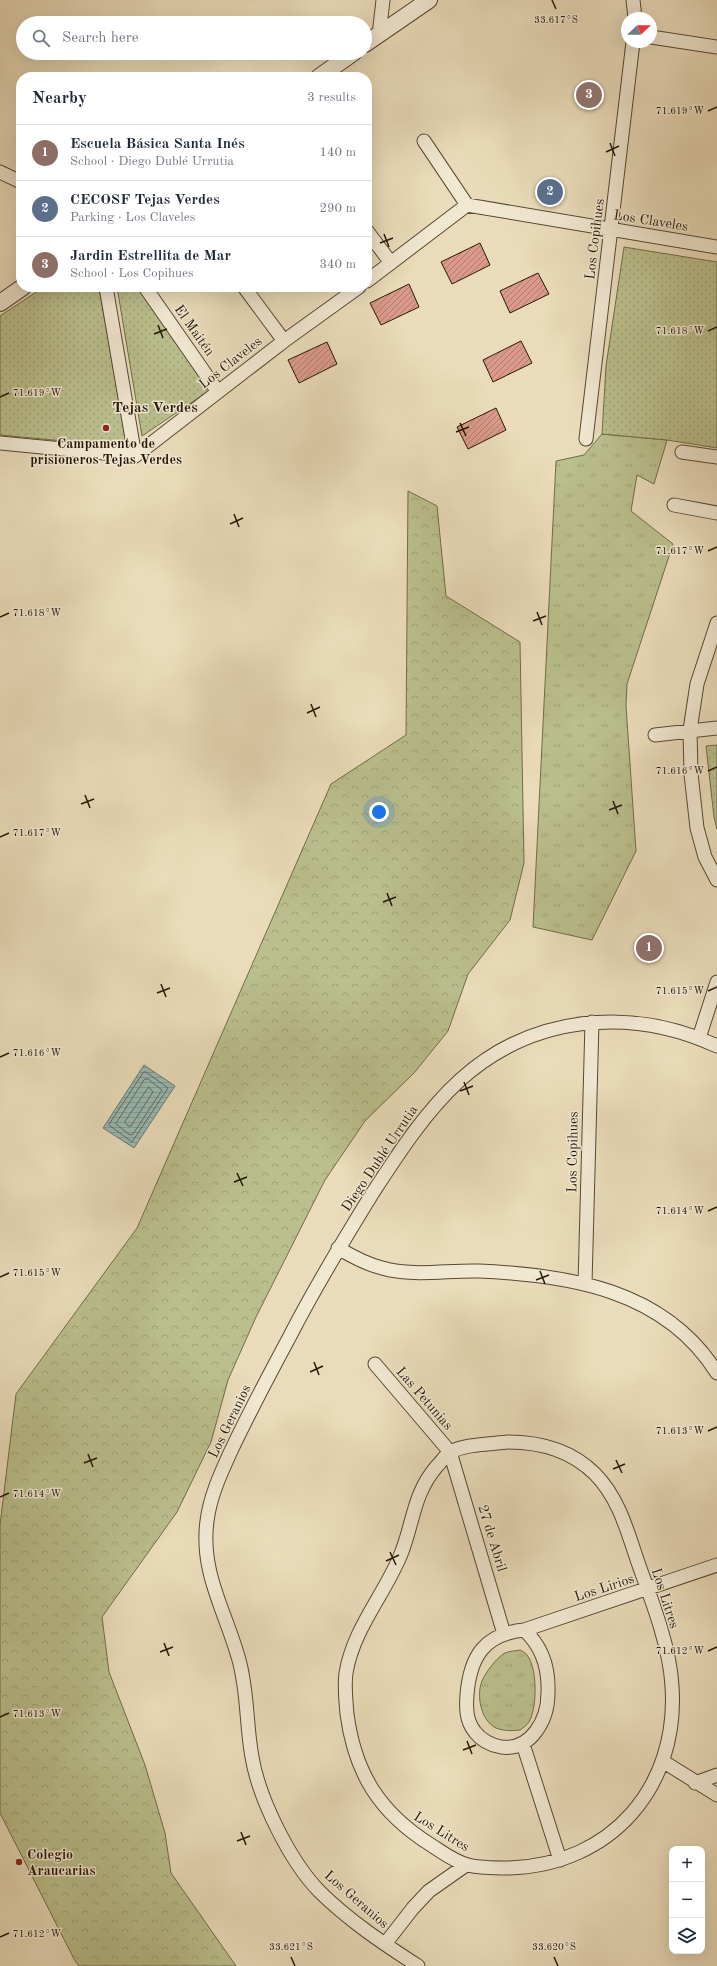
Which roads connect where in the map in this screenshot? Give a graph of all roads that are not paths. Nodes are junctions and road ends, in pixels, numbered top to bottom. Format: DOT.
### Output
graph roads {
  1 [pos="383,0"];
  2 [pos="429,0"];
  3 [pos="633,0"];
  4 [pos="634,12"];
  5 [pos="379,35"];
  6 [pos="657,37"];
  7 [pos="372,40"];
  8 [pos="717,47"];
  9 [pos="632,48"];
  10 [pos="343,60"];
  11 [pos="326,72"];
  12 [pos="424,141"];
  13 [pos="0,172"];
  14 [pos="16,180"];
  15 [pos="467,205"];
  16 [pos="611,230"];
  17 [pos="372,238"];
  18 [pos="717,247"];
  19 [pos="391,263"];
  20 [pos="372,277"];
  21 [pos="16,292"];
  22 [pos="107,292"];
  23 [pos="148,292"];
  24 [pos="248,292"];
  25 [pos="351,292"];
  26 [pos="0,303"];
  27 [pos="284,341"];
  28 [pos="218,392"];
  29 [pos="586,439"];
  30 [pos="0,444"];
  31 [pos="682,452"];
  32 [pos="135,456"];
  33 [pos="717,457"];
  34 [pos="674,505"];
  35 [pos="717,513"];
  36 [pos="717,623"];
  37 [pos="717,728"];
  38 [pos="690,730"];
  39 [pos="655,735"];
  40 [pos="717,880"];
  41 [pos="717,982"];
  42 [pos="592,1022"];
  43 [pos="699,1038"];
  44 [pos="717,1046"];
  45 [pos="338,1248"];
  46 [pos="585,1284"];
  47 [pos="374,1364"];
  48 [pos="717,1373"];
  49 [pos="450,1452"];
  50 [pos="717,1565"];
  51 [pos="648,1589"];
  52 [pos="524,1630"];
  53 [pos="504,1634"];
  54 [pos="523,1744"];
  55 [pos="664,1762"];
  56 [pos="717,1775"];
  57 [pos="695,1783"];
  58 [pos="717,1795"];
  59 [pos="560,1860"];
  60 [pos="466,1865"];
  61 [pos="385,1944"];
  62 [pos="418,1966"];
  1 -- 5 [label="street"];
  2 -- 5 [label="street"];
  3 -- 4 [label="street"];
  5 -- 7 [label="street"];
  6 -- 8 [label="street"];
  9 -- 16 [label="street, Los Copihues"];
  10 -- 11 [label="street"];
  12 -- 15 [label="street"];
  13 -- 14 [label="street"];
  15 -- 16 [label="street, Los Claveles"];
  15 -- 19 [label="street"];
  16 -- 18 [label="street, Los Claveles"];
  16 -- 29 [label="street, Los Copihues"];
  17 -- 19 [label="street"];
  19 -- 20 [label="street"];
  21 -- 26 [label="street"];
  22 -- 32 [label="street"];
  23 -- 28 [label="street, El Maitén"];
  24 -- 27 [label="street"];
  25 -- 27 [label="street, Los Claveles"];
  27 -- 28 [label="street, Los Claveles"];
  28 -- 32 [label="street, Los Claveles"];
  30 -- 32 [label="street"];
  31 -- 33 [label="street"];
  34 -- 35 [label="street"];
  36 -- 38 [label="street"];
  37 -- 38 [label="street"];
  38 -- 39 [label="street"];
  38 -- 40 [label="street"];
  41 -- 43 [label="street"];
  42 -- 43 [label="street, Diego Dublé Urrutia"];
  42 -- 45 [label="street, Diego Dublé Urrutia"];
  42 -- 46 [label="street, Los Copihues"];
  43 -- 44 [label="street, Diego Dublé Urrutia"];
  45 -- 46 [label="street"];
  45 -- 61 [label="street, Los Geranios"];
  46 -- 48 [label="street"];
  47 -- 49 [label="street, Las Petunias"];
  49 -- 51 [label="street, Los Litres"];
  49 -- 53 [label="street, 27 de Abril"];
  49 -- 60 [label="street, Los Litres"];
  50 -- 51 [label="street, Los Lirios"];
  51 -- 52 [label="street, Los Lirios"];
  51 -- 55 [label="street, Los Litres"];
  52 -- 53 [label="street"];
  52 -- 54 [label="street"];
  53 -- 54 [label="street"];
  54 -- 59 [label="street"];
  55 -- 57 [label="street"];
  55 -- 59 [label="street, Los Litres"];
  56 -- 57 [label="street"];
  57 -- 58 [label="street"];
  59 -- 60 [label="street, Los Litres"];
  60 -- 61 [label="street"];
  61 -- 62 [label="street, Los Geranios"];
}
